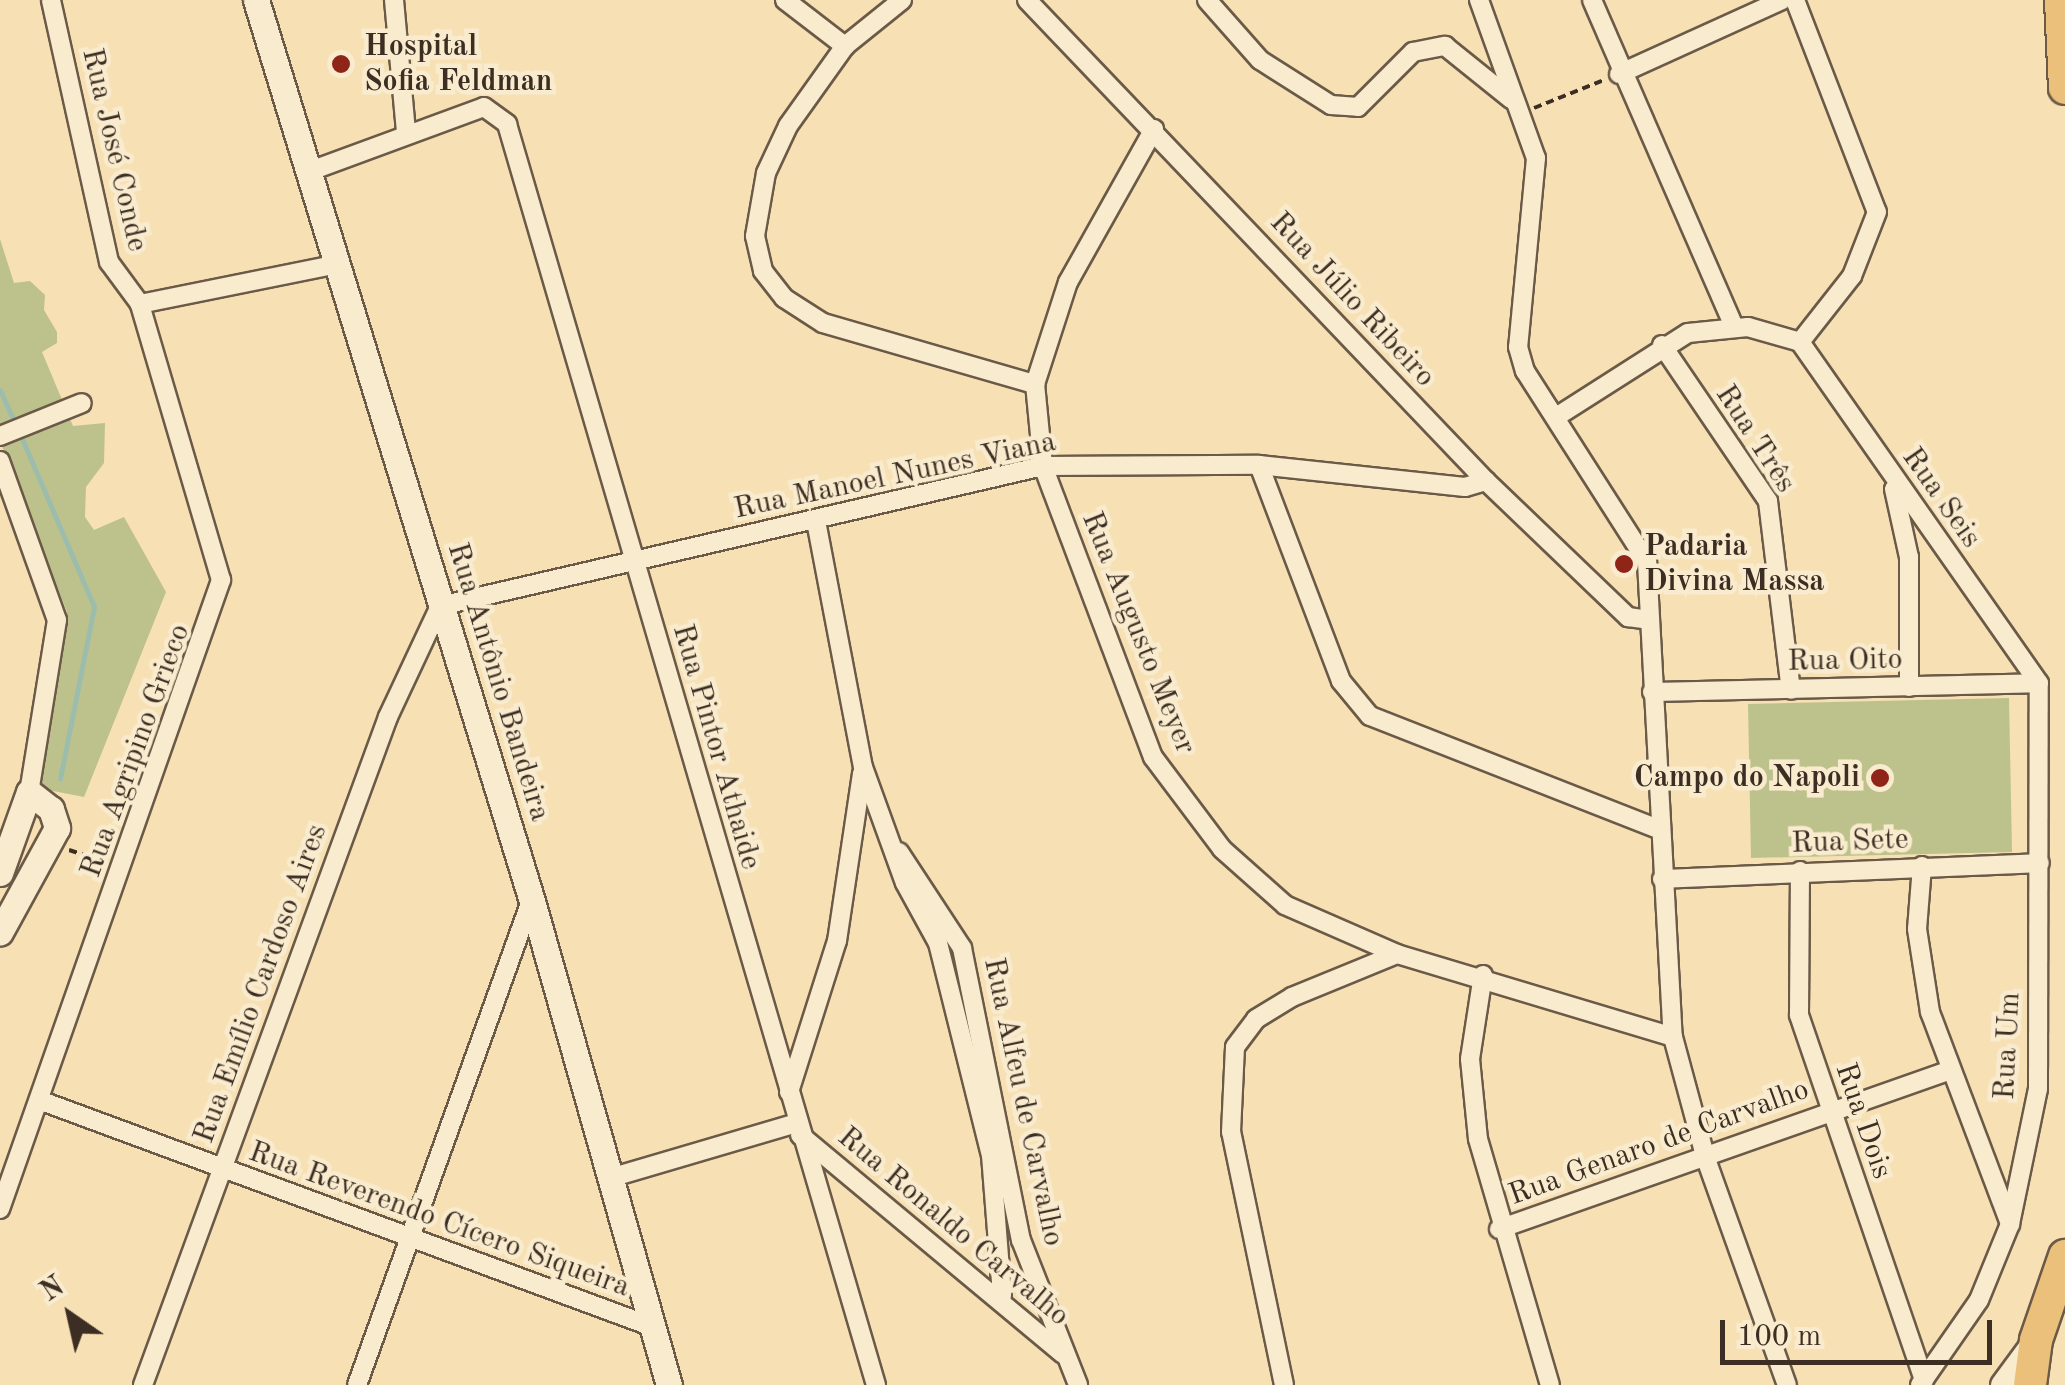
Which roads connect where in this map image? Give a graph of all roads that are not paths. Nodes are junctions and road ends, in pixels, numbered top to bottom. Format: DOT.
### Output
graph roads {
  1 [pos="51,0"];
  2 [pos="256,0"];
  3 [pos="394,0"];
  4 [pos="785,0"];
  5 [pos="902,0"];
  6 [pos="1027,0"];
  7 [pos="1208,0"];
  8 [pos="1479,0"];
  9 [pos="1592,0"];
  10 [pos="1782,0"];
  11 [pos="1795,0"];
  12 [pos="2061,0"];
  13 [pos="844,46"];
  14 [pos="1622,73"];
  15 [pos="2065,88"];
  16 [pos="1520,113"];
  17 [pos="1154,130"];
  18 [pos="406,132"];
  19 [pos="313,170"];
  20 [pos="338,264"];
  21 [pos="140,304"];
  22 [pos="1734,326"];
  23 [pos="1800,342"];
  24 [pos="1662,345"];
  25 [pos="1035,384"];
  26 [pos="82,403"];
  27 [pos="1556,418"];
  28 [pos="2,435"];
  29 [pos="0,461"];
  30 [pos="1259,465"];
  31 [pos="1043,466"];
  32 [pos="1887,470"];
  33 [pos="1486,481"];
  34 [pos="816,521"];
  35 [pos="632,557"];
  36 [pos="440,606"];
  37 [pos="1648,620"];
  38 [pos="2039,684"];
  39 [pos="1909,687"];
  40 [pos="1790,690"];
  41 [pos="1652,692"];
  42 [pos="863,767"];
  43 [pos="29,792"];
  44 [pos="1656,828"];
  45 [pos="891,843"];
  46 [pos="2040,863"];
  47 [pos="1922,866"];
  48 [pos="1800,871"];
  49 [pos="0,874"];
  50 [pos="1662,879"];
  51 [pos="0,883"];
  52 [pos="532,900"];
  53 [pos="14,908"];
  54 [pos="0,932"];
  55 [pos="1397,954"];
  56 [pos="1482,975"];
  57 [pos="1672,1036"];
  58 [pos="1951,1070"];
  59 [pos="789,1093"];
  60 [pos="38,1100"];
  61 [pos="1829,1110"];
  62 [pos="798,1129"];
  63 [pos="1706,1159"];
  64 [pos="222,1170"];
  65 [pos="613,1177"];
  66 [pos="0,1209"];
  67 [pos="2010,1224"];
  68 [pos="1499,1229"];
  69 [pos="408,1238"];
  70 [pos="2065,1256"];
  71 [pos="1002,1296"];
  72 [pos="653,1327"];
  73 [pos="2050,1334"];
  74 [pos="1070,1361"];
  75 [pos="1922,1382"];
  76 [pos="143,1385"];
  77 [pos="356,1385"];
  78 [pos="669,1385"];
  79 [pos="876,1385"];
  80 [pos="1078,1385"];
  81 [pos="1284,1385"];
  82 [pos="1550,1385"];
  83 [pos="1788,1385"];
  84 [pos="2002,1385"];
  85 [pos="2030,1385"];
  1 -- 21 [label="street, Rua José Conde"];
  2 -- 19 [label="street, Rua Antônio Bandeira"];
  3 -- 18 [label="street"];
  4 -- 13 [label="street"];
  5 -- 13 [label="street"];
  6 -- 17 [label="street, Rua Júlio Ribeiro"];
  7 -- 16 [label="street"];
  8 -- 16 [label="street"];
  9 -- 14 [label="street"];
  10 -- 14 [label="street"];
  11 -- 23 [label="street"];
  12 -- 15 [label="highway"];
  13 -- 25 [label="street"];
  14 -- 22 [label="street"];
  16 -- 27 [label="street"];
  17 -- 25 [label="street"];
  17 -- 33 [label="street, Rua Júlio Ribeiro"];
  18 -- 19 [label="street"];
  18 -- 35 [label="street, Rua Pintor Athaide"];
  19 -- 20 [label="street, Rua Antônio Bandeira"];
  20 -- 21 [label="street"];
  20 -- 36 [label="street, Rua Antônio Bandeira"];
  21 -- 60 [label="street, Rua Agripino Grieco"];
  22 -- 23 [label="street"];
  22 -- 24 [label="street"];
  23 -- 32 [label="street, Rua Seis"];
  24 -- 27 [label="street"];
  24 -- 40 [label="street, Rua Três"];
  25 -- 31 [label="street, Rua Augusto Meyer"];
  26 -- 28 [label="street"];
  27 -- 37 [label="street"];
  29 -- 43 [label="street"];
  30 -- 31 [label="street, Rua Manoel Nunes Viana"];
  30 -- 33 [label="street, Rua Manoel Nunes Viana"];
  30 -- 44 [label="street"];
  31 -- 34 [label="street, Rua Manoel Nunes Viana"];
  31 -- 55 [label="street, Rua Augusto Meyer"];
  32 -- 38 [label="street, Rua Seis"];
  32 -- 39 [label="street"];
  33 -- 37 [label="street, Rua Júlio Ribeiro"];
  34 -- 35 [label="street, Rua Manoel Nunes Viana"];
  34 -- 42 [label="street, Rua Alfeu de Carvalho"];
  35 -- 36 [label="street, Rua Manoel Nunes Viana"];
  35 -- 59 [label="street, Rua Pintor Athaide"];
  36 -- 52 [label="street, Rua Antônio Bandeira"];
  36 -- 64 [label="street, Rua Emílio Cardoso Aires"];
  37 -- 41 [label="street"];
  38 -- 39 [label="street, Rua Oito"];
  38 -- 46 [label="street, Rua Um"];
  39 -- 40 [label="street, Rua Oito"];
  40 -- 41 [label="street, Rua Oito"];
  41 -- 44 [label="street"];
  42 -- 45 [label="street, Rua Alfeu de Carvalho"];
  42 -- 59 [label="street"];
  43 -- 49 [label="street"];
  43 -- 53 [label="street"];
  44 -- 50 [label="street"];
  45 -- 71 [label="street, Rua Alfeu de Carvalho"];
  45 -- 74 [label="street, Rua Alfeu de Carvalho"];
  46 -- 47 [label="street, Rua Sete"];
  46 -- 67 [label="street, Rua Um"];
  47 -- 48 [label="street, Rua Sete"];
  47 -- 58 [label="street"];
  48 -- 50 [label="street, Rua Sete"];
  48 -- 61 [label="street, Rua Dois"];
  50 -- 57 [label="street"];
  51 -- 53 [label="street"];
  52 -- 65 [label="street, Rua Antônio Bandeira"];
  52 -- 69 [label="street"];
  53 -- 54 [label="street"];
  55 -- 56 [label="street, Rua Augusto Meyer"];
  55 -- 81 [label="street"];
  56 -- 57 [label="street, Rua Augusto Meyer"];
  56 -- 68 [label="street"];
  57 -- 63 [label="street"];
  58 -- 61 [label="street, Rua Genaro de Carvalho"];
  58 -- 67 [label="street"];
  59 -- 62 [label="street, Rua Pintor Athaide"];
  60 -- 64 [label="street, Rua Reverendo Cícero Siqueira"];
  60 -- 66 [label="street, Rua Agripino Grieco"];
  61 -- 63 [label="street, Rua Genaro de Carvalho"];
  61 -- 75 [label="street, Rua Dois"];
  62 -- 65 [label="street"];
  62 -- 71 [label="street, Rua Ronaldo Carvalho"];
  62 -- 79 [label="street, Rua Pintor Athaide"];
  63 -- 68 [label="street, Rua Genaro de Carvalho"];
  63 -- 83 [label="street"];
  64 -- 69 [label="street, Rua Reverendo Cícero Siqueira"];
  64 -- 76 [label="street, Rua Emílio Cardoso Aires"];
  65 -- 72 [label="street, Rua Antônio Bandeira"];
  67 -- 75 [label="street, Rua Um"];
  68 -- 82 [label="street"];
  69 -- 72 [label="street, Rua Reverendo Cícero Siqueira"];
  69 -- 77 [label="street"];
  70 -- 73 [label="highway"];
  71 -- 74 [label="street, Rua Ronaldo Carvalho"];
  72 -- 78 [label="street, Rua Antônio Bandeira"];
  73 -- 84 [label="street"];
  73 -- 85 [label="highway"];
  74 -- 80 [label="street, Rua Alfeu de Carvalho"];
}
